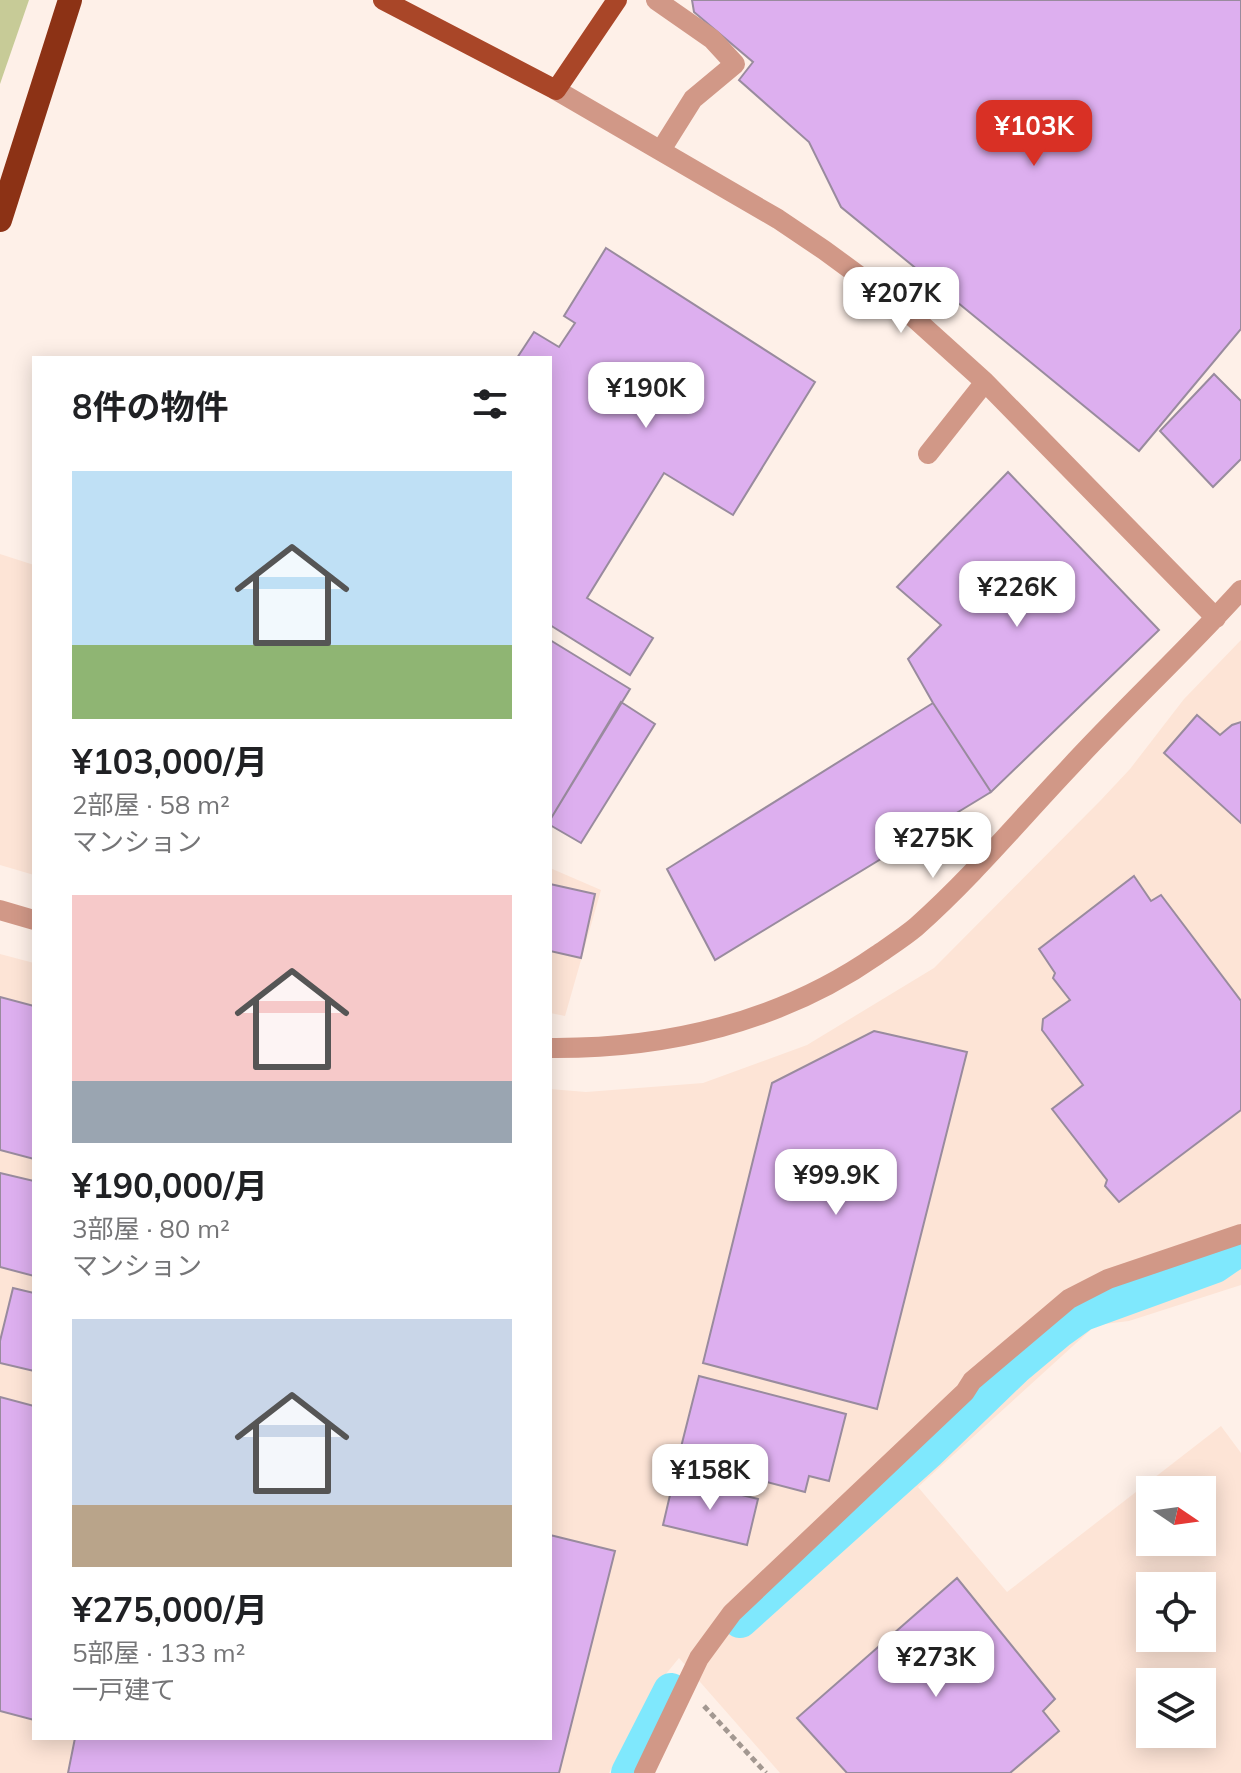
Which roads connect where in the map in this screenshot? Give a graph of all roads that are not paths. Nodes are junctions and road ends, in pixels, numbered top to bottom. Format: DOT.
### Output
graph roads {
  1 [pos="70,0"];
  2 [pos="383,0"];
  3 [pos="617,0"];
  4 [pos="656,0"];
  5 [pos="556,90"];
  6 [pos="661,150"];
  7 [pos="0,220"];
  8 [pos="985,382"];
  9 [pos="928,454"];
  10 [pos="1241,590"];
  11 [pos="1216,618"];
  12 [pos="0,910"];
  13 [pos="32,919"];
  14 [pos="552,1048"];
  15 [pos="1241,1234"];
  16 [pos="644,1773"];
  1 -- 7 [label="highway"];
  2 -- 5 [label="main road"];
  3 -- 5 [label="main road"];
  4 -- 6 [label="street"];
  5 -- 6 [label="street"];
  6 -- 8 [label="street"];
  8 -- 9 [label="street"];
  8 -- 11 [label="street"];
  10 -- 11 [label="street"];
  11 -- 14 [label="street"];
  12 -- 13 [label="street"];
  15 -- 16 [label="street"];
}
